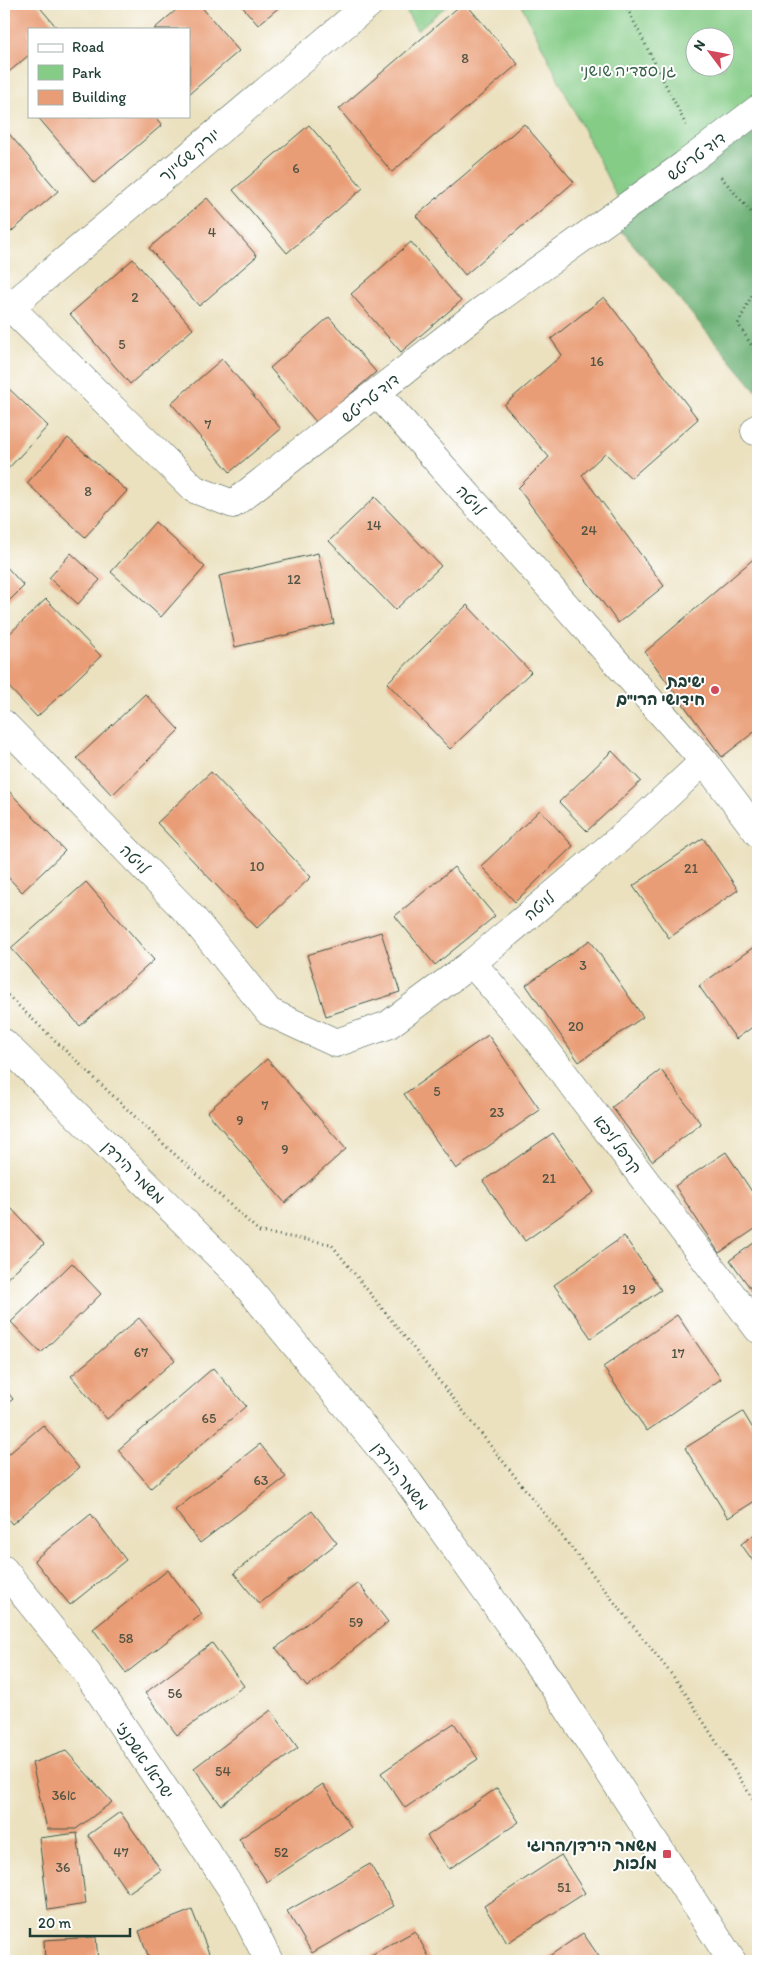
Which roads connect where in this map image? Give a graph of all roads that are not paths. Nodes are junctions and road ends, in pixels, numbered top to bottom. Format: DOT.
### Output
graph roads {
  1 [pos="368,4"];
  2 [pos="758,109"];
  3 [pos="7,304"];
  4 [pos="377,393"];
  5 [pos="4,724"];
  6 [pos="704,761"];
  7 [pos="758,833"];
  8 [pos="472,963"];
  9 [pos="4,1043"];
  10 [pos="758,1329"];
  11 [pos="4,1570"];
  12 [pos="269,1961"];
  13 [pos="732,1961"];
  1 -- 3 [label="street, יורק שטיינר"];
  2 -- 4 [label="street, דוד טריטש"];
  3 -- 4 [label="street, דוד טריטש"];
  4 -- 6 [label="street, לויטה"];
  5 -- 8 [label="street, לויטה"];
  6 -- 7 [label="street"];
  6 -- 8 [label="street, לויטה"];
  8 -- 10 [label="street, קרפל ליפא"];
  9 -- 13 [label="street, משמר הירדן"];
  11 -- 12 [label="street, ישראל אשכנזי"];
}
